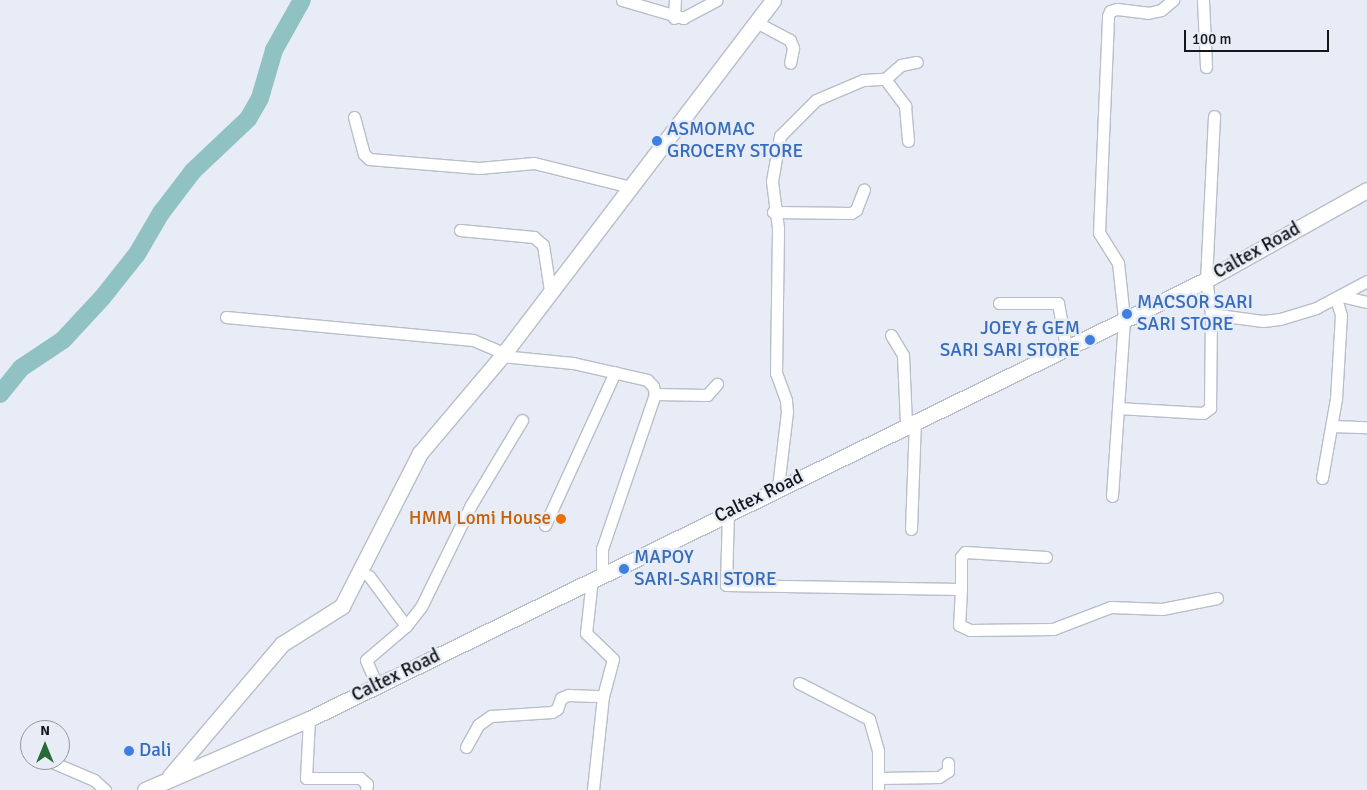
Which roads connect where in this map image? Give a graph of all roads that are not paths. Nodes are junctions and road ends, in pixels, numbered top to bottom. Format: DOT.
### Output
graph roads {
  1 [pos="674,0"];
  2 [pos="717,0"];
  3 [pos="773,0"];
  4 [pos="1173,0"];
  5 [pos="1203,0"];
  6 [pos="628,1"];
  7 [pos="674,18"];
  8 [pos="756,22"];
  9 [pos="917,62"];
  10 [pos="790,63"];
  11 [pos="1206,67"];
  12 [pos="885,78"];
  13 [pos="1214,116"];
  14 [pos="354,117"];
  15 [pos="908,141"];
  16 [pos="630,187"];
  17 [pos="864,189"];
  18 [pos="1367,190"];
  19 [pos="774,212"];
  20 [pos="460,230"];
  21 [pos="1206,280"];
  22 [pos="1367,281"];
  23 [pos="550,290"];
  24 [pos="1338,298"];
  25 [pos="1367,302"];
  26 [pos="999,303"];
  27 [pos="1211,314"];
  28 [pos="226,317"];
  29 [pos="1124,318"];
  30 [pos="890,334"];
  31 [pos="1066,347"];
  32 [pos="503,354"];
  33 [pos="615,372"];
  34 [pos="717,384"];
  35 [pos="655,394"];
  36 [pos="1118,408"];
  37 [pos="522,420"];
  38 [pos="911,422"];
  39 [pos="1332,426"];
  40 [pos="1367,427"];
  41 [pos="1322,478"];
  42 [pos="778,487"];
  43 [pos="1112,496"];
  44 [pos="728,512"];
  45 [pos="545,525"];
  46 [pos="911,529"];
  47 [pos="1046,557"];
  48 [pos="369,576"];
  49 [pos="597,576"];
  50 [pos="961,589"];
  51 [pos="1217,598"];
  52 [pos="406,626"];
  53 [pos="799,683"];
  54 [pos="378,685"];
  55 [pos="604,696"];
  56 [pos="309,719"];
  57 [pos="466,747"];
  58 [pos="948,763"];
  59 [pos="70,770"];
  60 [pos="879,778"];
  61 [pos="168,779"];
  62 [pos="105,790"];
  63 [pos="146,790"];
  64 [pos="366,790"];
  65 [pos="593,790"];
  66 [pos="878,790"];
  1 -- 7 [label="street"];
  2 -- 7 [label="street"];
  3 -- 8 [label="street"];
  4 -- 29 [label="street"];
  5 -- 11 [label="street"];
  6 -- 7 [label="street"];
  8 -- 10 [label="street"];
  8 -- 16 [label="street"];
  9 -- 12 [label="street"];
  12 -- 15 [label="street"];
  12 -- 19 [label="street"];
  13 -- 21 [label="street"];
  14 -- 16 [label="street"];
  16 -- 23 [label="street"];
  17 -- 19 [label="street"];
  18 -- 21 [label="street, Caltex Road"];
  19 -- 42 [label="street"];
  20 -- 23 [label="street"];
  21 -- 27 [label="street"];
  21 -- 29 [label="street, Caltex Road"];
  22 -- 24 [label="street"];
  23 -- 32 [label="street"];
  24 -- 25 [label="street"];
  24 -- 27 [label="street"];
  24 -- 39 [label="street"];
  26 -- 31 [label="street"];
  27 -- 36 [label="street"];
  28 -- 32 [label="street"];
  29 -- 31 [label="street, Caltex Road"];
  29 -- 36 [label="street"];
  30 -- 38 [label="street"];
  31 -- 38 [label="street, Caltex Road"];
  32 -- 33 [label="street"];
  32 -- 61 [label="street"];
  33 -- 35 [label="street"];
  33 -- 45 [label="street"];
  34 -- 35 [label="street"];
  35 -- 49 [label="street"];
  36 -- 43 [label="street"];
  37 -- 52 [label="street"];
  38 -- 42 [label="street, Caltex Road"];
  38 -- 46 [label="street"];
  39 -- 40 [label="street"];
  39 -- 41 [label="street"];
  42 -- 44 [label="street, Caltex Road"];
  44 -- 49 [label="street, Caltex Road"];
  44 -- 50 [label="street"];
  47 -- 50 [label="street"];
  48 -- 52 [label="street"];
  49 -- 54 [label="street, Caltex Road"];
  49 -- 55 [label="street"];
  50 -- 51 [label="street"];
  52 -- 54 [label="street"];
  53 -- 60 [label="street"];
  54 -- 56 [label="street, Caltex Road"];
  55 -- 57 [label="street"];
  55 -- 65 [label="street"];
  56 -- 61 [label="street, Caltex Road"];
  56 -- 64 [label="street"];
  58 -- 60 [label="street"];
  59 -- 62 [label="street"];
  60 -- 66 [label="street"];
  61 -- 63 [label="street, Caltex Road"];
}
